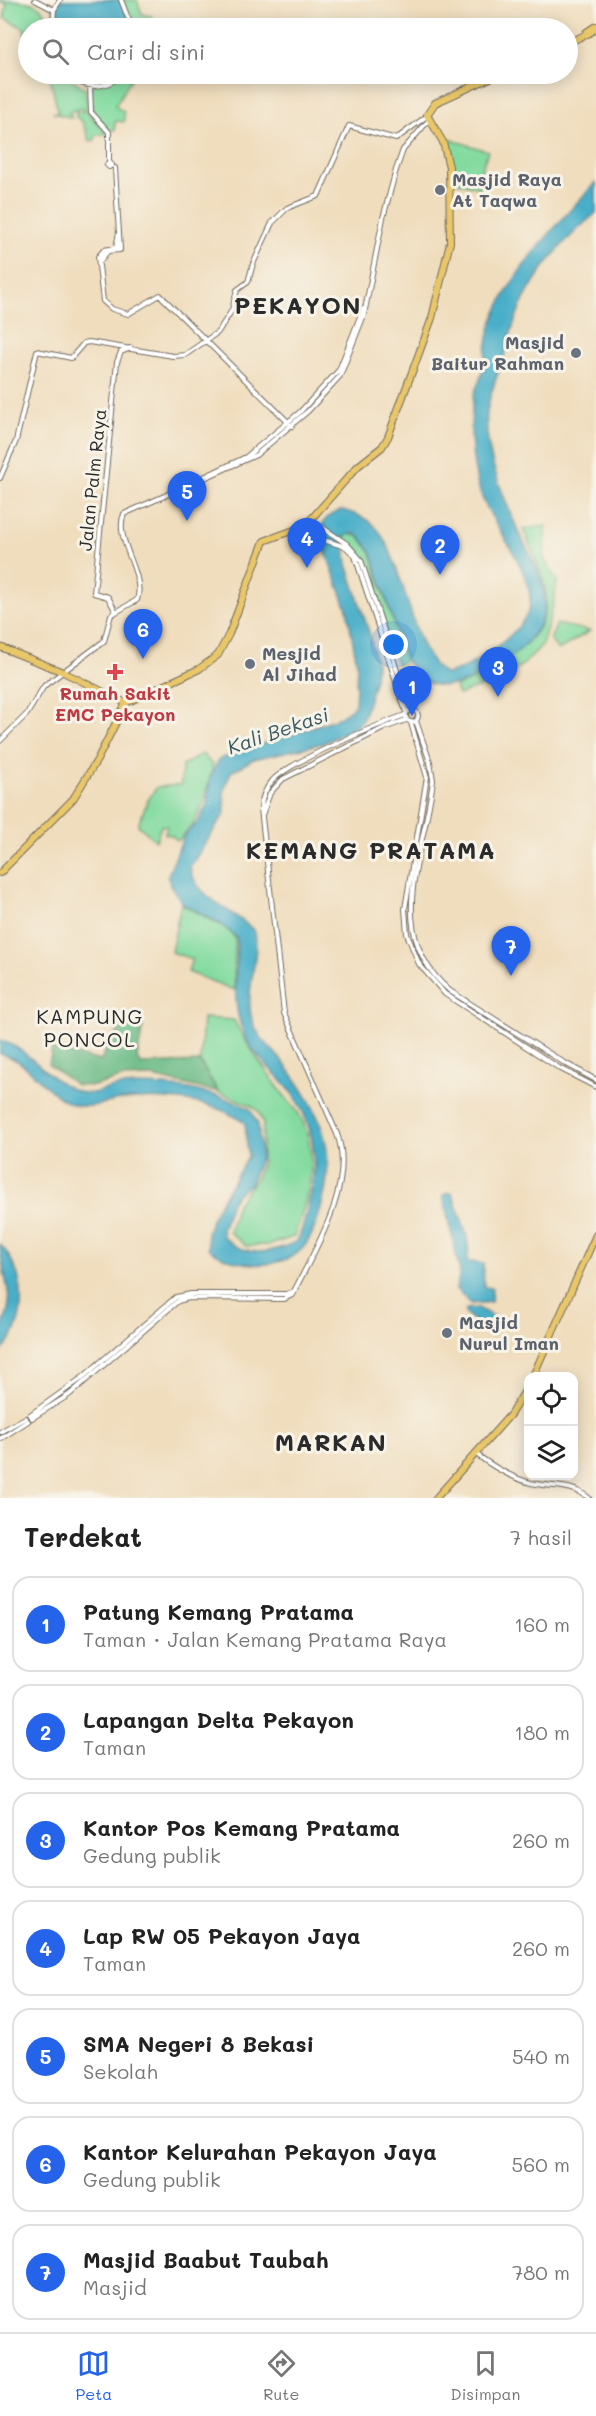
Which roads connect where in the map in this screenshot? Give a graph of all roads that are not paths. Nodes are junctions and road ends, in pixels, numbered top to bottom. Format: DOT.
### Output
graph roads {
  1 [pos="35,0"];
  2 [pos="60,0"];
  3 [pos="120,0"];
  4 [pos="54,10"];
  5 [pos="54,18"];
  6 [pos="128,18"];
  7 [pos="594,32"];
  8 [pos="578,39"];
  9 [pos="86,84"];
  10 [pos="105,84"];
  11 [pos="478,84"];
  12 [pos="90,86"];
  13 [pos="428,117"];
  14 [pos="109,163"];
  15 [pos="115,168"];
  16 [pos="206,341"];
  17 [pos="132,348"];
  18 [pos="290,424"];
  19 [pos="0,478"];
  20 [pos="310,520"];
  21 [pos="305,526"];
  22 [pos="295,531"];
  23 [pos="313,535"];
  24 [pos="116,612"];
  25 [pos="0,647"];
  26 [pos="63,672"];
  27 [pos="126,703"];
  28 [pos="407,712"];
  29 [pos="416,721"];
  30 [pos="409,722"];
  31 [pos="0,741"];
  32 [pos="262,816"];
  33 [pos="0,873"];
  34 [pos="549,1053"];
  35 [pos="545,1059"];
  36 [pos="563,1062"];
  37 [pos="559,1068"];
  38 [pos="596,1080"];
  39 [pos="596,1087"];
  40 [pos="596,1235"];
  41 [pos="295,1291"];
  42 [pos="200,1296"];
  43 [pos="535,1372"];
  44 [pos="524,1392"];
  45 [pos="29,1418"];
  46 [pos="0,1432"];
  47 [pos="0,1439"];
  48 [pos="475,1453"];
  49 [pos="436,1498"];
  50 [pos="589,1498"];
  1 -- 4 [label="street"];
  2 -- 4 [label="street"];
  3 -- 6 [label="street"];
  4 -- 5 [label="street"];
  7 -- 8 [label="main road"];
  9 -- 12 [label="street"];
  10 -- 12 [label="street"];
  11 -- 13 [label="main road"];
  12 -- 14 [label="street"];
  13 -- 16 [label="street"];
  13 -- 18 [label="street"];
  13 -- 20 [label="main road"];
  15 -- 16 [label="street"];
  16 -- 17 [label="street"];
  16 -- 18 [label="street"];
  17 -- 19 [label="street"];
  17 -- 24 [label="street, Jalan Palm Raya"];
  18 -- 24 [label="street"];
  20 -- 21 [label="main road"];
  20 -- 28 [label="street"];
  21 -- 22 [label="main road"];
  21 -- 23 [label="street"];
  22 -- 23 [label="street"];
  22 -- 27 [label="main road"];
  23 -- 28 [label="street"];
  24 -- 26 [label="street"];
  25 -- 26 [label="main road"];
  26 -- 27 [label="main road"];
  26 -- 31 [label="street"];
  27 -- 33 [label="main road"];
  28 -- 29 [label="street"];
  28 -- 30 [label="street"];
  28 -- 32 [label="street"];
  29 -- 30 [label="street"];
  29 -- 34 [label="street"];
  30 -- 32 [label="street"];
  30 -- 35 [label="street"];
  32 -- 41 [label="street"];
  34 -- 35 [label="street"];
  34 -- 36 [label="street"];
  35 -- 37 [label="street"];
  36 -- 37 [label="street"];
  36 -- 38 [label="street"];
  37 -- 39 [label="street"];
  40 -- 43 [label="main road"];
  41 -- 42 [label="street"];
  41 -- 42 [label="street"];
  42 -- 45 [label="street"];
  44 -- 48 [label="main road"];
  45 -- 46 [label="street"];
  45 -- 47 [label="street"];
  48 -- 49 [label="main road"];
  48 -- 50 [label="street"];
}
